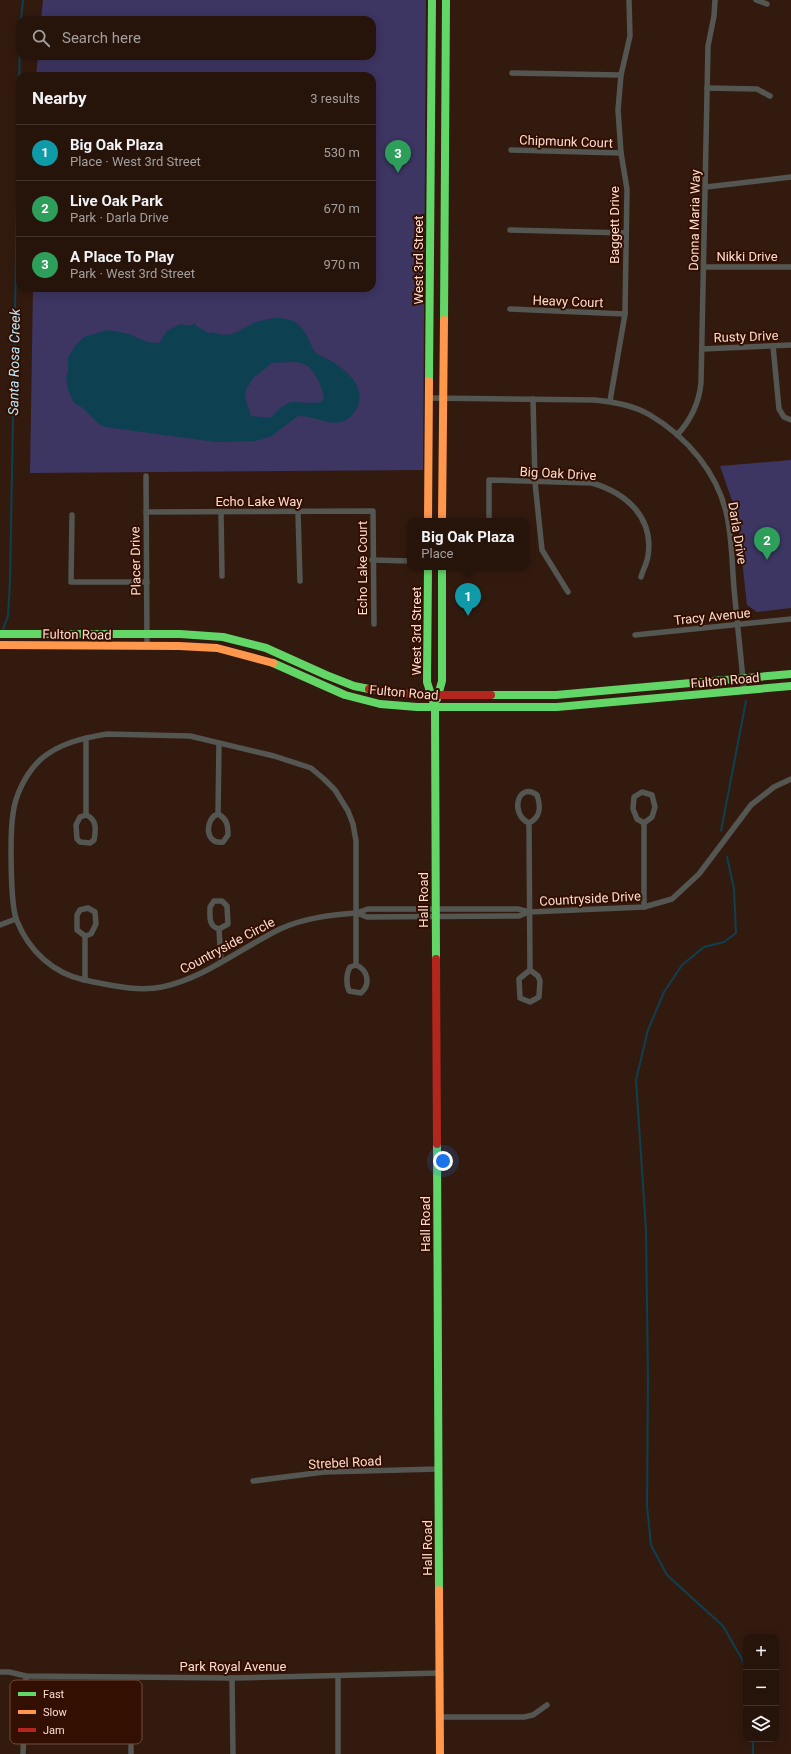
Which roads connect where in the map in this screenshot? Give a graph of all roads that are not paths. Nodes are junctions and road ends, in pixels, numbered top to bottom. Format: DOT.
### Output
graph roads {
  1 [pos="432,0"];
  2 [pos="446,0"];
  3 [pos="629,0"];
  4 [pos="715,0"];
  5 [pos="756,0"];
  6 [pos="767,4"];
  7 [pos="512,73"];
  8 [pos="621,75"];
  9 [pos="707,88"];
  10 [pos="770,96"];
  11 [pos="511,150"];
  12 [pos="621,153"];
  13 [pos="791,177"];
  14 [pos="706,187"];
  15 [pos="510,230"];
  16 [pos="626,233"];
  17 [pos="704,267"];
  18 [pos="791,267"];
  19 [pos="510,309"];
  20 [pos="625,314"];
  21 [pos="791,345"];
  22 [pos="773,346"];
  23 [pos="702,349"];
  24 [pos="429,398"];
  25 [pos="443,398"];
  26 [pos="534,399"];
  27 [pos="610,402"];
  28 [pos="791,420"];
  29 [pos="678,435"];
  30 [pos="146,476"];
  31 [pos="535,482"];
  32 [pos="373,511"];
  33 [pos="146,512"];
  34 [pos="298,512"];
  35 [pos="221,513"];
  36 [pos="72,515"];
  37 [pos="428,518"];
  38 [pos="442,518"];
  39 [pos="489,518"];
  40 [pos="372,560"];
  41 [pos="407,561"];
  42 [pos="428,570"];
  43 [pos="442,570"];
  44 [pos="222,576"];
  45 [pos="640,577"];
  46 [pos="300,581"];
  47 [pos="147,582"];
  48 [pos="568,592"];
  49 [pos="791,619"];
  50 [pos="737,623"];
  51 [pos="374,624"];
  52 [pos="0,634"];
  53 [pos="147,634"];
  54 [pos="635,635"];
  55 [pos="0,645"];
  56 [pos="147,646"];
  57 [pos="791,674"];
  58 [pos="743,678"];
  59 [pos="791,686"];
  60 [pos="744,691"];
  61 [pos="435,695"];
  62 [pos="435,707"];
  63 [pos="86,738"];
  64 [pos="219,743"];
  65 [pos="791,779"];
  66 [pos="218,814"];
  67 [pos="86,815"];
  68 [pos="529,823"];
  69 [pos="644,823"];
  70 [pos="644,907"];
  71 [pos="435,908"];
  72 [pos="529,912"];
  73 [pos="356,913"];
  74 [pos="435,917"];
  75 [pos="16,919"];
  76 [pos="0,925"];
  77 [pos="219,929"];
  78 [pos="85,936"];
  79 [pos="221,962"];
  80 [pos="356,965"];
  81 [pos="530,970"];
  82 [pos="85,980"];
  83 [pos="438,1469"];
  84 [pos="253,1481"];
  85 [pos="0,1672"];
  86 [pos="440,1673"];
  87 [pos="26,1676"];
  88 [pos="338,1677"];
  89 [pos="232,1678"];
  90 [pos="26,1680"];
  91 [pos="547,1705"];
  92 [pos="440,1717"];
  93 [pos="23,1744"];
  94 [pos="131,1746"];
  95 [pos="23,1754"];
  96 [pos="131,1754"];
  97 [pos="233,1754"];
  98 [pos="338,1754"];
  99 [pos="440,1754"];
  1 -- 24 [label="main road, West 3rd Street"];
  2 -- 25 [label="main road, West 3rd Street"];
  3 -- 8 [label="street, Baggett Drive"];
  4 -- 9 [label="street, Donna Maria Way"];
  5 -- 6 [label="street"];
  7 -- 8 [label="street"];
  8 -- 12 [label="street, Baggett Drive"];
  9 -- 10 [label="street"];
  9 -- 14 [label="street, Donna Maria Way"];
  11 -- 12 [label="street, Chipmunk Court"];
  12 -- 16 [label="street, Baggett Drive"];
  13 -- 14 [label="street"];
  14 -- 17 [label="street, Donna Maria Way"];
  15 -- 16 [label="street"];
  16 -- 20 [label="street, Baggett Drive"];
  17 -- 18 [label="street, Nikki Drive"];
  17 -- 23 [label="street, Donna Maria Way"];
  19 -- 20 [label="street, Heavy Court"];
  20 -- 27 [label="street, Baggett Drive"];
  21 -- 22 [label="street, Rusty Drive"];
  22 -- 23 [label="street, Rusty Drive"];
  22 -- 28 [label="street"];
  23 -- 29 [label="street, Donna Maria Way"];
  24 -- 25 [label="street, Darla Drive"];
  24 -- 37 [label="main road, West 3rd Street"];
  25 -- 26 [label="street, Darla Drive"];
  25 -- 38 [label="main road, West 3rd Street"];
  26 -- 27 [label="street, Darla Drive"];
  26 -- 31 [label="street"];
  27 -- 29 [label="street, Darla Drive"];
  29 -- 50 [label="street, Darla Drive"];
  30 -- 33 [label="street, Placer Drive"];
  31 -- 39 [label="street, Big Oak Drive"];
  31 -- 45 [label="street, Big Oak Drive"];
  31 -- 48 [label="street"];
  32 -- 34 [label="street, Echo Lake Way"];
  32 -- 40 [label="street, Echo Lake Court"];
  33 -- 35 [label="street, Echo Lake Way"];
  33 -- 47 [label="street, Placer Drive"];
  34 -- 35 [label="street, Echo Lake Way"];
  34 -- 46 [label="street"];
  35 -- 44 [label="street"];
  36 -- 47 [label="street"];
  40 -- 41 [label="street"];
  40 -- 51 [label="street, Echo Lake Court"];
  42 -- 61 [label="main road, West 3rd Street"];
  43 -- 61 [label="main road, West 3rd Street"];
  47 -- 53 [label="street, Placer Drive"];
  49 -- 50 [label="street, Tracy Avenue"];
  50 -- 54 [label="street, Tracy Avenue"];
  50 -- 58 [label="street, Darla Drive"];
  52 -- 53 [label="main road, Fulton Road"];
  53 -- 56 [label="street, Placer Drive"];
  53 -- 61 [label="main road, Fulton Road"];
  55 -- 56 [label="main road, Fulton Road"];
  56 -- 62 [label="main road, Fulton Road"];
  57 -- 58 [label="main road, Fulton Road"];
  58 -- 60 [label="street, Darla Drive"];
  58 -- 61 [label="main road, Fulton Road"];
  59 -- 60 [label="main road, Fulton Road"];
  60 -- 62 [label="main road, Fulton Road"];
  61 -- 62 [label="main road, West 3rd Street"];
  62 -- 71 [label="main road, Hall Road"];
  63 -- 64 [label="street, Countryside Circle"];
  63 -- 67 [label="street"];
  63 -- 75 [label="street, Countryside Circle"];
  64 -- 66 [label="street"];
  64 -- 73 [label="street, Countryside Circle"];
  65 -- 70 [label="street, Countryside Drive"];
  66 -- 66 [label="street"];
  67 -- 67 [label="street"];
  68 -- 68 [label="street"];
  68 -- 72 [label="street"];
  69 -- 69 [label="street"];
  69 -- 70 [label="street"];
  70 -- 72 [label="street, Countryside Drive"];
  71 -- 72 [label="street, Countryside Drive"];
  71 -- 73 [label="street, Countryside Drive"];
  71 -- 74 [label="main road, Hall Road"];
  72 -- 74 [label="street, Countryside Drive"];
  72 -- 81 [label="street"];
  73 -- 74 [label="street, Countryside Drive"];
  73 -- 79 [label="street, Countryside Circle"];
  73 -- 80 [label="street"];
  74 -- 83 [label="main road, Hall Road"];
  75 -- 76 [label="street"];
  75 -- 82 [label="street, Countryside Circle"];
  77 -- 77 [label="street"];
  77 -- 79 [label="street"];
  78 -- 78 [label="street"];
  78 -- 82 [label="street"];
  79 -- 82 [label="street, Countryside Circle"];
  80 -- 80 [label="street"];
  81 -- 81 [label="street"];
  83 -- 84 [label="street, Strebel Road"];
  83 -- 86 [label="main road, Hall Road"];
  85 -- 87 [label="street, Park Royal Avenue"];
  86 -- 88 [label="street, Park Royal Avenue"];
  86 -- 92 [label="main road, Hall Road"];
  87 -- 89 [label="street, Park Royal Avenue"];
  87 -- 90 [label="street"];
  88 -- 89 [label="street, Park Royal Avenue"];
  88 -- 98 [label="street"];
  89 -- 97 [label="street"];
  91 -- 92 [label="street"];
  92 -- 99 [label="main road, Hall Road"];
  93 -- 95 [label="street"];
  94 -- 96 [label="street"];
}
